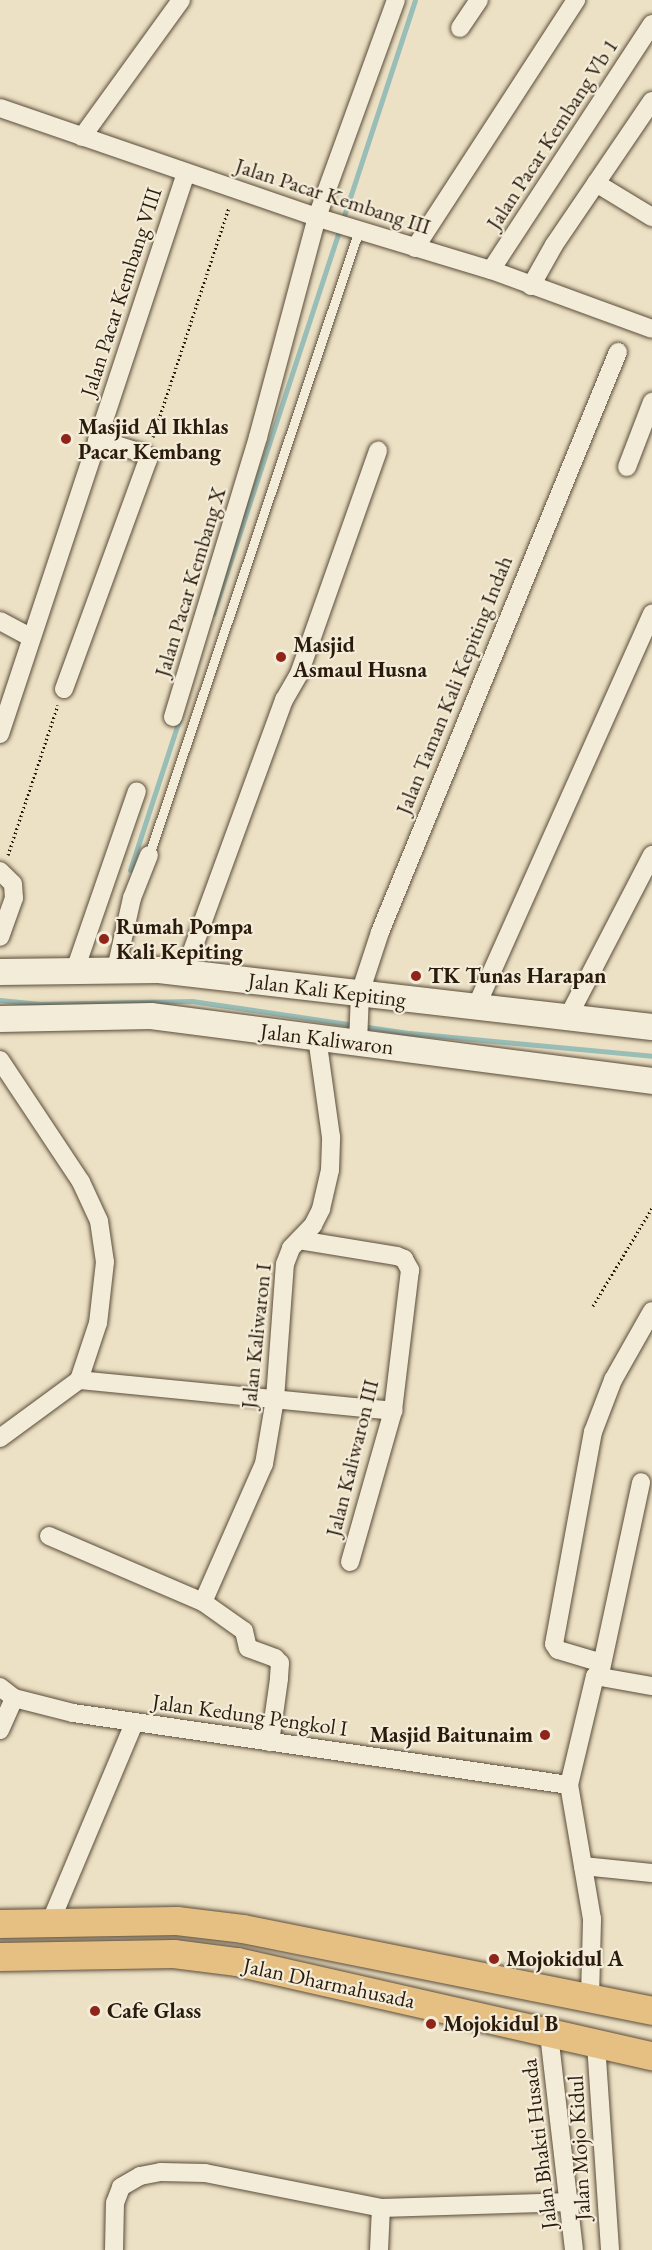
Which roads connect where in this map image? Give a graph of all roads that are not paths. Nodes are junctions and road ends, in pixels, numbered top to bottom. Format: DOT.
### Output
graph roads {
  1 [pos="181,0"];
  2 [pos="396,0"];
  3 [pos="479,0"];
  4 [pos="576,0"];
  5 [pos="652,24"];
  6 [pos="460,28"];
  7 [pos="652,101"];
  8 [pos="0,108"];
  9 [pos="646,123"];
  10 [pos="82,137"];
  11 [pos="186,173"];
  12 [pos="596,183"];
  13 [pos="652,217"];
  14 [pos="319,218"];
  15 [pos="359,230"];
  16 [pos="415,248"];
  17 [pos="491,270"];
  18 [pos="531,286"];
  19 [pos="652,329"];
  20 [pos="618,352"];
  21 [pos="652,402"];
  22 [pos="97,439"];
  23 [pos="378,451"];
  24 [pos="627,467"];
  25 [pos="652,614"];
  26 [pos="0,621"];
  27 [pos="30,637"];
  28 [pos="64,689"];
  29 [pos="173,717"];
  30 [pos="0,734"];
  31 [pos="137,791"];
  32 [pos="149,855"];
  33 [pos="652,855"];
  34 [pos="1,872"];
  35 [pos="0,937"];
  36 [pos="116,969"];
  37 [pos="75,970"];
  38 [pos="0,972"];
  39 [pos="184,973"];
  40 [pos="360,996"];
  41 [pos="476,1007"];
  42 [pos="0,1019"];
  43 [pos="567,1019"];
  44 [pos="652,1027"];
  45 [pos="316,1038"];
  46 [pos="358,1038"];
  47 [pos="0,1060"];
  48 [pos="652,1081"];
  49 [pos="299,1240"];
  50 [pos="652,1311"];
  51 [pos="79,1380"];
  52 [pos="275,1399"];
  53 [pos="393,1411"];
  54 [pos="0,1438"];
  55 [pos="641,1482"];
  56 [pos="49,1536"];
  57 [pos="350,1562"];
  58 [pos="203,1602"];
  59 [pos="601,1669"];
  60 [pos="652,1686"];
  61 [pos="7,1692"];
  62 [pos="134,1723"];
  63 [pos="0,1730"];
  64 [pos="270,1742"];
  65 [pos="569,1785"];
  66 [pos="583,1866"];
  67 [pos="652,1873"];
  68 [pos="50,1923"];
  69 [pos="0,1924"];
  70 [pos="379,1956"];
  71 [pos="0,1957"];
  72 [pos="418,1964"];
  73 [pos="370,1992"];
  74 [pos="590,1997"];
  75 [pos="414,2001"];
  76 [pos="652,2011"];
  77 [pos="549,2034"];
  78 [pos="596,2044"];
  79 [pos="652,2056"];
  80 [pos="572,2202"];
  81 [pos="381,2208"];
  82 [pos="114,2250"];
  83 [pos="379,2250"];
  84 [pos="574,2250"];
  85 [pos="610,2250"];
  1 -- 10 [label="street"];
  2 -- 14 [label="street, Jalan Pacar Kembang X"];
  3 -- 6 [label="street"];
  4 -- 16 [label="street"];
  5 -- 17 [label="street, Jalan Pacar Kembang Vb 1"];
  7 -- 9 [label="street"];
  8 -- 10 [label="street, Jalan Pacar Kembang III"];
  9 -- 12 [label="street"];
  10 -- 11 [label="street, Jalan Pacar Kembang III"];
  11 -- 14 [label="street, Jalan Pacar Kembang III"];
  11 -- 22 [label="street, Jalan Pacar Kembang VIII"];
  12 -- 13 [label="street"];
  12 -- 18 [label="street"];
  14 -- 15 [label="street, Jalan Pacar Kembang III"];
  14 -- 29 [label="street, Jalan Pacar Kembang X"];
  15 -- 16 [label="street, Jalan Pacar Kembang III"];
  15 -- 32 [label="lane"];
  16 -- 17 [label="street, Jalan Pacar Kembang III"];
  17 -- 18 [label="street, Jalan Pacar Kembang III"];
  18 -- 19 [label="street, Jalan Pacar Kembang III"];
  20 -- 40 [label="street, Jalan Taman Kali Kepiting Indah"];
  21 -- 24 [label="street"];
  22 -- 27 [label="street, Jalan Pacar Kembang VIII"];
  22 -- 28 [label="street"];
  23 -- 39 [label="street"];
  25 -- 41 [label="street"];
  26 -- 27 [label="street"];
  27 -- 30 [label="street, Jalan Pacar Kembang VIII"];
  31 -- 37 [label="street"];
  32 -- 36 [label="street"];
  33 -- 43 [label="street"];
  34 -- 35 [label="street"];
  36 -- 37 [label="main road, Jalan Kali Kepiting"];
  36 -- 39 [label="main road, Jalan Kali Kepiting"];
  37 -- 38 [label="main road, Jalan Kali Kepiting"];
  39 -- 40 [label="main road, Jalan Kali Kepiting"];
  40 -- 41 [label="main road, Jalan Kali Kepiting"];
  40 -- 46 [label="street, Jalan Taman Kali Kepiting Indah"];
  41 -- 43 [label="main road, Jalan Kali Kepiting"];
  42 -- 45 [label="main road, Jalan Kaliwaron"];
  43 -- 44 [label="main road, Jalan Kali Kepiting"];
  45 -- 46 [label="main road, Jalan Kaliwaron"];
  45 -- 49 [label="street, Jalan Kaliwaron I"];
  46 -- 48 [label="main road, Jalan Kaliwaron"];
  47 -- 51 [label="street"];
  49 -- 52 [label="street, Jalan Kaliwaron I"];
  49 -- 53 [label="street, Jalan Kaliwaron III"];
  50 -- 59 [label="street"];
  51 -- 52 [label="street"];
  51 -- 54 [label="street"];
  52 -- 53 [label="street"];
  52 -- 58 [label="street, Jalan Kaliwaron I"];
  53 -- 57 [label="street, Jalan Kaliwaron III"];
  55 -- 59 [label="street"];
  56 -- 58 [label="street"];
  58 -- 64 [label="street"];
  59 -- 60 [label="street"];
  59 -- 65 [label="street"];
  61 -- 62 [label="street, Jalan Kedung Pengkol I"];
  61 -- 63 [label="street"];
  62 -- 64 [label="street, Jalan Kedung Pengkol I"];
  62 -- 68 [label="street"];
  64 -- 65 [label="street, Jalan Kedung Pengkol I"];
  65 -- 66 [label="street"];
  66 -- 67 [label="street"];
  66 -- 74 [label="street"];
  68 -- 69 [label="main road, Jalan Dharmahusada"];
  68 -- 70 [label="main road, Jalan Dharmahusada"];
  70 -- 72 [label="main road, Jalan Dharmahusada"];
  70 -- 73 [label="main road"];
  71 -- 73 [label="main road, Jalan Dharmahusada"];
  72 -- 74 [label="main road, Jalan Dharmahusada"];
  72 -- 75 [label="main road"];
  73 -- 75 [label="main road, Jalan Dharmahusada"];
  74 -- 76 [label="main road, Jalan Dharmahusada"];
  75 -- 77 [label="main road, Jalan Dharmahusada"];
  77 -- 78 [label="main road, Jalan Dharmahusada"];
  77 -- 80 [label="street, Jalan Bhakti Husada"];
  78 -- 79 [label="main road, Jalan Dharmahusada"];
  78 -- 85 [label="street, Jalan Mojo Kidul"];
  80 -- 81 [label="street"];
  80 -- 84 [label="street, Jalan Bhakti Husada"];
  81 -- 82 [label="street"];
  81 -- 83 [label="street"];
}
